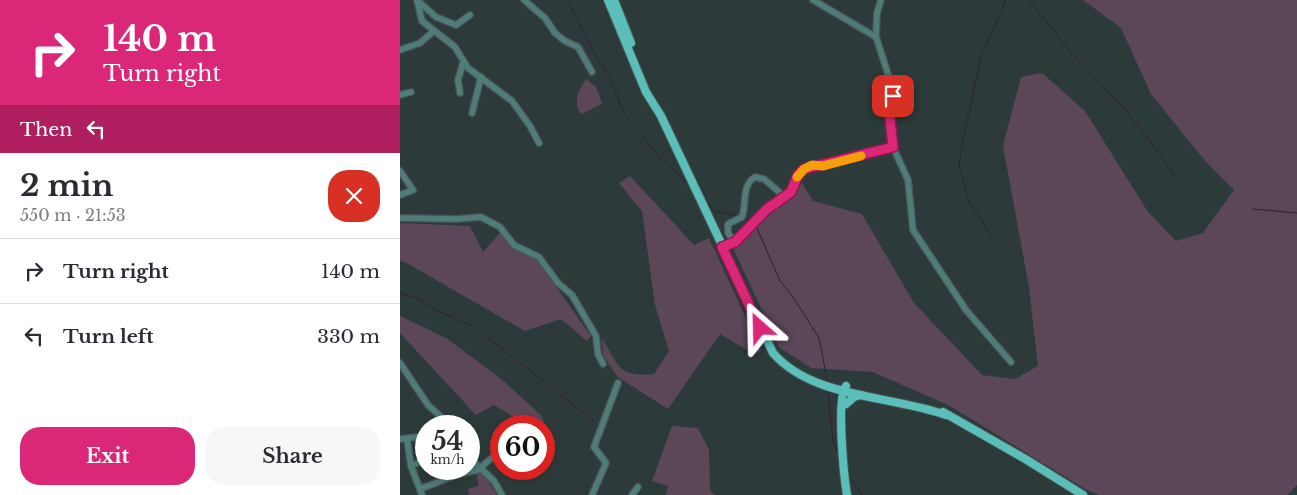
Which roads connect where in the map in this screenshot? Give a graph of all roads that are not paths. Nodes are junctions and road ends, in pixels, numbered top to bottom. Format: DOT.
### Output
graph roads {
  1 [pos="417,0"];
  2 [pos="524,0"];
  3 [pos="608,0"];
  4 [pos="614,0"];
  5 [pos="813,0"];
  6 [pos="881,0"];
  7 [pos="470,15"];
  8 [pos="618,19"];
  9 [pos="434,31"];
  10 [pos="876,37"];
  11 [pos="400,50"];
  12 [pos="463,63"];
  13 [pos="592,72"];
  14 [pos="481,77"];
  15 [pos="411,92"];
  16 [pos="460,93"];
  17 [pos="400,95"];
  18 [pos="472,113"];
  19 [pos="539,143"];
  20 [pos="893,147"];
  21 [pos="400,171"];
  22 [pos="400,195"];
  23 [pos="785,197"];
  24 [pos="400,218"];
  25 [pos="735,242"];
  26 [pos="722,247"];
  27 [pos="1011,362"];
  28 [pos="400,363"];
  29 [pos="603,364"];
  30 [pos="799,374"];
  31 [pos="618,383"];
  32 [pos="823,385"];
  33 [pos="846,389"];
  34 [pos="863,394"];
  35 [pos="844,404"];
  36 [pos="440,415"];
  37 [pos="946,415"];
  38 [pos="415,438"];
  39 [pos="400,439"];
  40 [pos="407,439"];
  41 [pos="490,460"];
  42 [pos="415,464"];
  43 [pos="412,466"];
  44 [pos="481,468"];
  45 [pos="638,487"];
  46 [pos="421,492"];
  47 [pos="502,495"];
  48 [pos="592,495"];
  49 [pos="632,495"];
  50 [pos="847,495"];
  51 [pos="1082,495"];
  1 -- 7 [label="street"];
  1 -- 9 [label="street"];
  2 -- 13 [label="street"];
  3 -- 8 [label="main road"];
  4 -- 8 [label="main road"];
  5 -- 10 [label="street"];
  6 -- 10 [label="street"];
  8 -- 26 [label="main road"];
  9 -- 11 [label="street"];
  9 -- 12 [label="street"];
  10 -- 20 [label="street"];
  12 -- 14 [label="street"];
  12 -- 16 [label="street"];
  14 -- 18 [label="street"];
  14 -- 19 [label="street"];
  15 -- 17 [label="street"];
  20 -- 23 [label="street"];
  20 -- 27 [label="street"];
  21 -- 22 [label="street"];
  23 -- 25 [label="street"];
  23 -- 25 [label="street"];
  24 -- 29 [label="street"];
  25 -- 26 [label="street"];
  26 -- 30 [label="main road"];
  28 -- 36 [label="street"];
  30 -- 32 [label="main road"];
  30 -- 33 [label="main road"];
  31 -- 48 [label="street"];
  32 -- 33 [label="main road"];
  32 -- 35 [label="main road"];
  33 -- 34 [label="main road"];
  33 -- 35 [label="main road"];
  33 -- 37 [label="main road"];
  34 -- 35 [label="main road"];
  34 -- 37 [label="main road"];
  35 -- 50 [label="main road"];
  37 -- 51 [label="main road"];
  38 -- 40 [label="street"];
  39 -- 40 [label="street"];
  40 -- 43 [label="street"];
  41 -- 44 [label="street"];
  42 -- 43 [label="street"];
  43 -- 46 [label="street"];
  44 -- 46 [label="street"];
  44 -- 47 [label="street"];
  45 -- 49 [label="street"];
}
